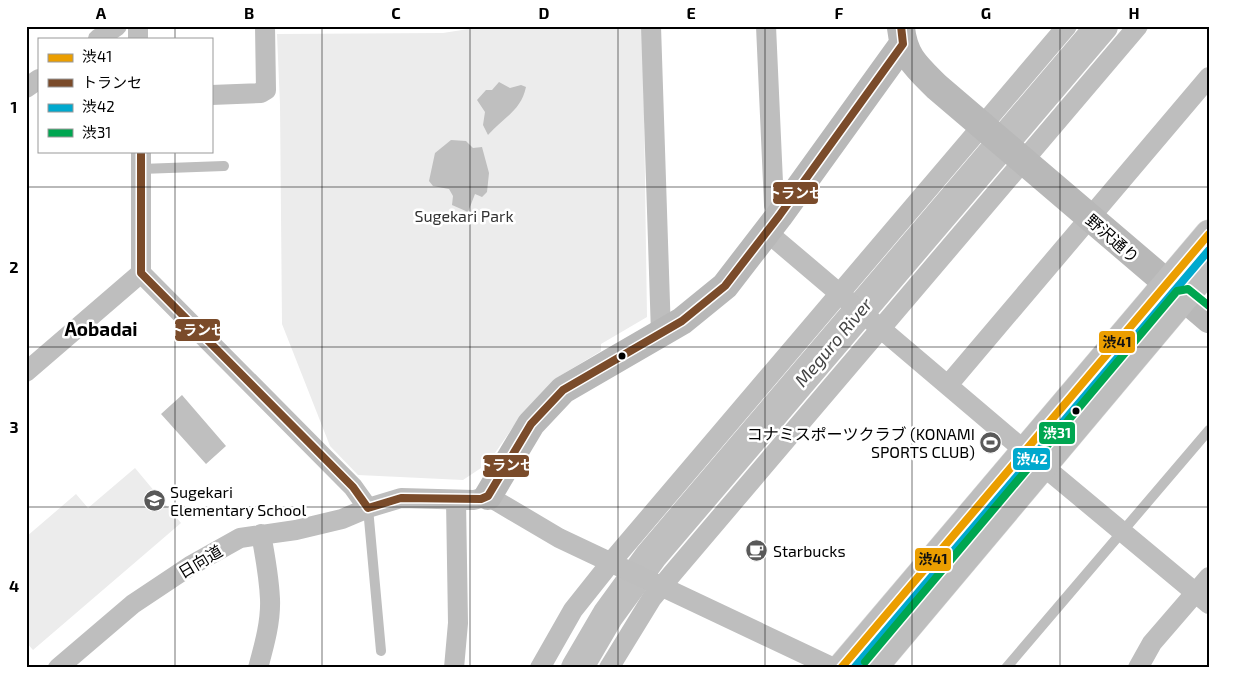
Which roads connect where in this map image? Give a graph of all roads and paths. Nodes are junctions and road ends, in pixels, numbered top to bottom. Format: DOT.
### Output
graph roads {
  1 [pos="117,26"];
  2 [pos="265,26"];
  3 [pos="651,26"];
  4 [pos="766,26"];
  5 [pos="1067,26"];
  6 [pos="1138,26"];
  7 [pos="906,32"];
  8 [pos="99,38"];
  9 [pos="1209,77"];
  10 [pos="38,80"];
  11 [pos="26,88"];
  12 [pos="212,95"];
  13 [pos="985,129"];
  14 [pos="1021,159"];
  15 [pos="141,160"];
  16 [pos="224,166"];
  17 [pos="1090,218"];
  18 [pos="773,224"];
  19 [pos="1209,234"];
  20 [pos="1209,268"];
  21 [pos="141,273"];
  22 [pos="1175,290"];
  23 [pos="843,295"];
  24 [pos="1209,319"];
  25 [pos="879,325"];
  26 [pos="661,334"];
  27 [pos="26,372"];
  28 [pos="948,385"];
  29 [pos="1209,430"];
  30 [pos="1033,458"];
  31 [pos="488,496"];
  32 [pos="456,500"];
  33 [pos="368,508"];
  34 [pos="1124,532"];
  35 [pos="261,534"];
  36 [pos="615,563"];
  37 [pos="1209,577"];
  38 [pos="660,584"];
  39 [pos="1202,599"];
  40 [pos="381,651"];
  41 [pos="58,668"];
  42 [pos="258,668"];
  43 [pos="454,668"];
  44 [pos="540,668"];
  45 [pos="609,668"];
  46 [pos="834,668"];
  47 [pos="841,668"];
  48 [pos="872,668"];
  49 [pos="1006,668"];
  50 [pos="1138,668"];
  1 -- 8 [label="street"];
  2 -- 12 [label="street"];
  3 -- 26 [label="street"];
  4 -- 18 [label="street"];
  5 -- 13 [label="street"];
  6 -- 14 [label="street"];
  7 -- 13 [label="street"];
  7 -- 18 [label="street"];
  9 -- 17 [label="street"];
  10 -- 11 [label="street"];
  13 -- 14 [label="street, 野沢通り"];
  13 -- 23 [label="street"];
  14 -- 17 [label="street, 野沢通り"];
  14 -- 25 [label="street"];
  15 -- 16 [label="lane"];
  15 -- 21 [label="street"];
  17 -- 22 [label="street, 野沢通り"];
  17 -- 28 [label="street"];
  18 -- 23 [label="street"];
  18 -- 26 [label="street"];
  19 -- 22 [label="main road"];
  20 -- 22 [label="main road"];
  21 -- 27 [label="street"];
  21 -- 33 [label="street"];
  22 -- 24 [label="street, 野沢通り"];
  22 -- 30 [label="main road"];
  23 -- 25 [label="street"];
  23 -- 36 [label="street"];
  25 -- 28 [label="street"];
  25 -- 38 [label="street"];
  26 -- 31 [label="street"];
  28 -- 30 [label="street"];
  29 -- 34 [label="lane"];
  30 -- 34 [label="street"];
  30 -- 47 [label="main road"];
  30 -- 48 [label="main road"];
  31 -- 32 [label="street, 日向道"];
  31 -- 36 [label="street"];
  32 -- 33 [label="street, 日向道"];
  32 -- 43 [label="street"];
  33 -- 35 [label="street, 日向道"];
  33 -- 40 [label="lane"];
  34 -- 39 [label="street"];
  34 -- 49 [label="lane"];
  35 -- 41 [label="street, 日向道"];
  35 -- 42 [label="street"];
  36 -- 38 [label="street"];
  36 -- 44 [label="street"];
  37 -- 39 [label="street"];
  38 -- 45 [label="street"];
  38 -- 46 [label="street"];
  39 -- 50 [label="street"];
}
